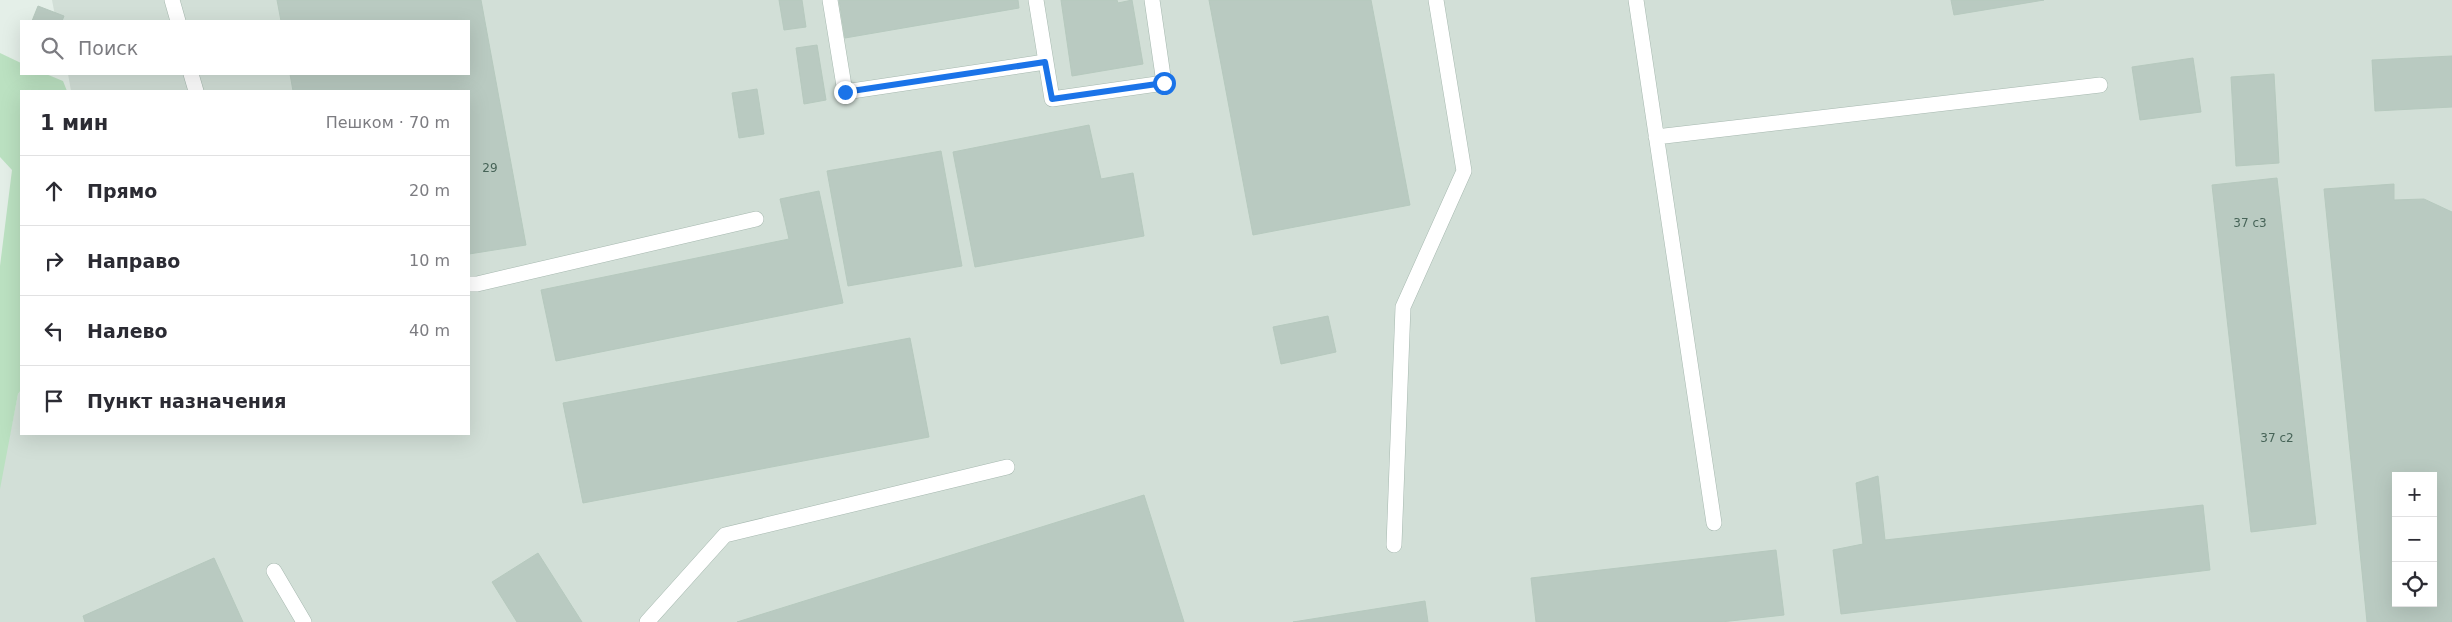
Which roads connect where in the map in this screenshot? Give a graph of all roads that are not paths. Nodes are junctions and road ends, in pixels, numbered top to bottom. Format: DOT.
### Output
graph roads {
  1 [pos="172,0"];
  2 [pos="830,0"];
  3 [pos="1036,0"];
  4 [pos="1152,0"];
  5 [pos="1436,0"];
  6 [pos="1636,0"];
  7 [pos="178,20"];
  8 [pos="1045,62"];
  9 [pos="191,75"];
  10 [pos="2100,85"];
  11 [pos="196,90"];
  12 [pos="1656,137"];
  13 [pos="756,219"];
  14 [pos="470,284"];
  15 [pos="1007,467"];
  16 [pos="1714,523"];
  17 [pos="1394,545"];
  18 [pos="274,571"];
  19 [pos="304,622"];
  20 [pos="647,622"];
  1 -- 7 [label="lane"];
  2 -- 8 [label="lane"];
  3 -- 8 [label="lane"];
  4 -- 8 [label="lane"];
  5 -- 17 [label="lane"];
  6 -- 12 [label="lane"];
  9 -- 11 [label="lane"];
  10 -- 12 [label="lane"];
  12 -- 16 [label="lane"];
  13 -- 14 [label="lane"];
  15 -- 20 [label="lane"];
  18 -- 19 [label="lane"];
}
